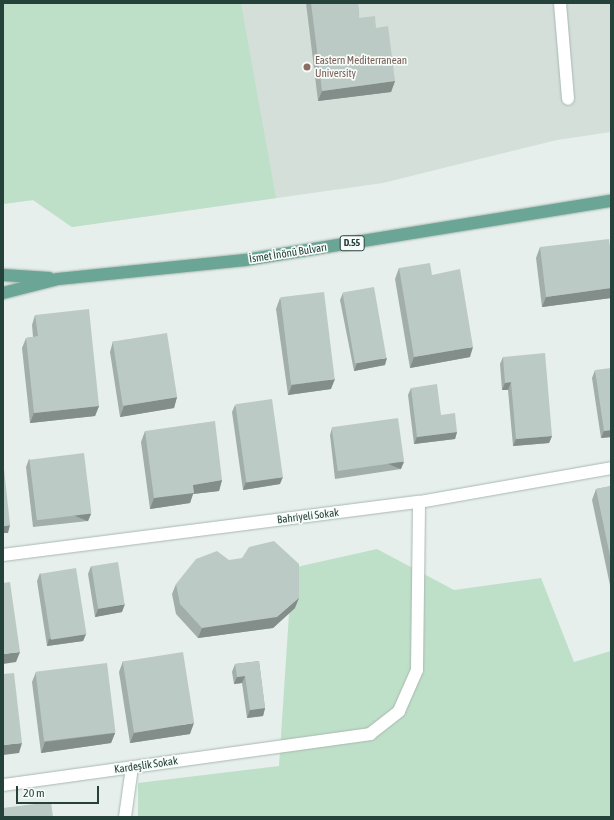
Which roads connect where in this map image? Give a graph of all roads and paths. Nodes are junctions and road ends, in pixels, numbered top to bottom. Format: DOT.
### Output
graph roads {
  1 [pos="560,3"];
  2 [pos="568,99"];
  3 [pos="611,201"];
  4 [pos="3,275"];
  5 [pos="58,279"];
  6 [pos="3,293"];
  7 [pos="611,468"];
  8 [pos="419,502"];
  9 [pos="3,555"];
  10 [pos="132,767"];
  11 [pos="3,785"];
  12 [pos="125,817"];
  1 -- 2 [label="street"];
  3 -- 5 [label="main road, İsmet İnönü Bulvarı / D.55"];
  4 -- 5 [label="main road, İsmet İnönü Bulvarı / D.55"];
  5 -- 6 [label="main road, İsmet İnönü Bulvarı / D.55"];
  7 -- 8 [label="street, Bahriyeli Sokak"];
  8 -- 9 [label="street, Bahriyeli Sokak"];
  8 -- 10 [label="street, Kardeşlik Sokak"];
  10 -- 11 [label="street, Kardeşlik Sokak"];
  10 -- 12 [label="street"];
}
